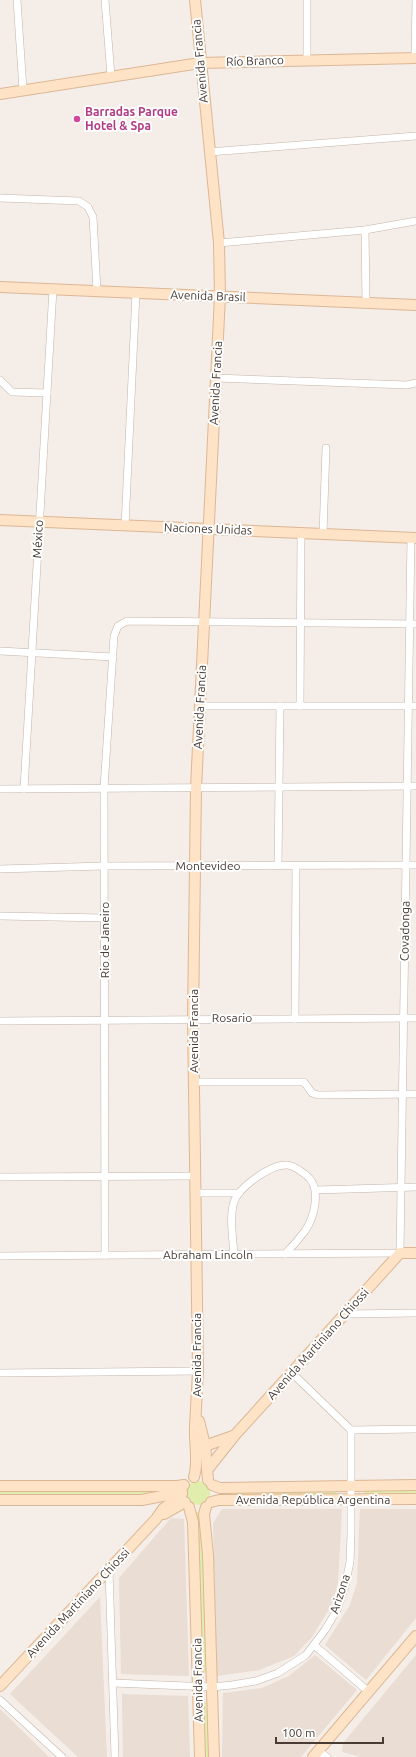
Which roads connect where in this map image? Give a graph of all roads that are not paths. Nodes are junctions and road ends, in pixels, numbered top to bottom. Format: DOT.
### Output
graph roads {
  1 [pos="17,0"];
  2 [pos="105,0"];
  3 [pos="194,0"];
  4 [pos="307,0"];
  5 [pos="416,0"];
  6 [pos="415,58"];
  7 [pos="307,60"];
  8 [pos="200,63"];
  9 [pos="111,76"];
  10 [pos="23,90"];
  11 [pos="0,94"];
  12 [pos="416,136"];
  13 [pos="209,152"];
  14 [pos="0,198"];
  15 [pos="416,221"];
  16 [pos="365,230"];
  17 [pos="218,243"];
  18 [pos="0,287"];
  19 [pos="53,289"];
  20 [pos="97,291"];
  21 [pos="136,293"];
  22 [pos="220,296"];
  23 [pos="366,303"];
  24 [pos="416,305"];
  25 [pos="216,378"];
  26 [pos="0,380"];
  27 [pos="416,383"];
  28 [pos="47,393"];
  29 [pos="326,448"];
  30 [pos="0,520"];
  31 [pos="39,522"];
  32 [pos="125,526"];
  33 [pos="209,529"];
  34 [pos="301,533"];
  35 [pos="323,534"];
  36 [pos="413,537"];
  37 [pos="204,622"];
  38 [pos="300,623"];
  39 [pos="413,624"];
  40 [pos="0,651"];
  41 [pos="32,653"];
  42 [pos="113,657"];
  43 [pos="200,706"];
  44 [pos="280,706"];
  45 [pos="300,706"];
  46 [pos="408,706"];
  47 [pos="416,706"];
  48 [pos="407,786"];
  49 [pos="416,786"];
  50 [pos="279,787"];
  51 [pos="104,788"];
  52 [pos="196,788"];
  53 [pos="0,789"];
  54 [pos="24,789"];
  55 [pos="406,865"];
  56 [pos="416,865"];
  57 [pos="104,866"];
  58 [pos="278,866"];
  59 [pos="296,866"];
  60 [pos="195,867"];
  61 [pos="0,869"];
  62 [pos="0,916"];
  63 [pos="104,918"];
  64 [pos="404,1018"];
  65 [pos="416,1018"];
  66 [pos="193,1019"];
  67 [pos="295,1019"];
  68 [pos="105,1020"];
  69 [pos="0,1021"];
  70 [pos="194,1082"];
  71 [pos="403,1094"];
  72 [pos="416,1094"];
  73 [pos="105,1176"];
  74 [pos="195,1176"];
  75 [pos="0,1177"];
  76 [pos="416,1187"];
  77 [pos="402,1188"];
  78 [pos="316,1190"];
  79 [pos="239,1192"];
  80 [pos="195,1193"];
  81 [pos="400,1253"];
  82 [pos="416,1253"];
  83 [pos="234,1254"];
  84 [pos="285,1254"];
  85 [pos="105,1255"];
  86 [pos="196,1255"];
  87 [pos="0,1256"];
  88 [pos="416,1313"];
  89 [pos="346,1314"];
  90 [pos="198,1371"];
  91 [pos="292,1373"];
  92 [pos="0,1374"];
  93 [pos="197,1416"];
  94 [pos="351,1430"];
  95 [pos="416,1430"];
  96 [pos="235,1435"];
  97 [pos="205,1445"];
  98 [pos="196,1452"];
  99 [pos="208,1469"];
  100 [pos="194,1477"];
  101 [pos="210,1483"];
  102 [pos="416,1485"];
  103 [pos="0,1486"];
  104 [pos="350,1486"];
  105 [pos="184,1496"];
  106 [pos="350,1499"];
  107 [pos="416,1499"];
  108 [pos="0,1500"];
  109 [pos="208,1504"];
  110 [pos="109,1570"];
  111 [pos="416,1636"];
  112 [pos="314,1645"];
  113 [pos="113,1683"];
  114 [pos="0,1686"];
  115 [pos="198,1686"];
  116 [pos="212,1687"];
  117 [pos="369,1692"];
  118 [pos="0,1700"];
  119 [pos="316,1754"];
  120 [pos="62,1757"];
  121 [pos="115,1757"];
  122 [pos="200,1757"];
  123 [pos="214,1757"];
  124 [pos="327,1757"];
  1 -- 10 [label="street"];
  2 -- 9 [label="street"];
  3 -- 8 [label="street, Avenida Francia"];
  4 -- 7 [label="street"];
  5 -- 6 [label="street"];
  6 -- 7 [label="street, Río Branco"];
  7 -- 8 [label="street, Río Branco"];
  8 -- 9 [label="street, Río Branco"];
  8 -- 13 [label="street, Avenida Francia"];
  9 -- 10 [label="street, Río Branco"];
  10 -- 11 [label="street, Río Branco"];
  12 -- 13 [label="street"];
  13 -- 17 [label="street, Avenida Francia"];
  14 -- 20 [label="street"];
  15 -- 16 [label="street"];
  16 -- 17 [label="street"];
  16 -- 23 [label="street"];
  17 -- 22 [label="street, Avenida Francia"];
  18 -- 19 [label="street, Avenida Brasil"];
  19 -- 20 [label="street, Avenida Brasil"];
  19 -- 28 [label="street, México"];
  20 -- 21 [label="street, Avenida Brasil"];
  21 -- 22 [label="street, Avenida Brasil"];
  21 -- 32 [label="street"];
  22 -- 23 [label="street, Avenida Brasil"];
  22 -- 25 [label="street, Avenida Francia"];
  23 -- 24 [label="street, Avenida Brasil"];
  25 -- 27 [label="street"];
  25 -- 33 [label="street, Avenida Francia"];
  26 -- 28 [label="street"];
  28 -- 31 [label="street, México"];
  29 -- 35 [label="street"];
  30 -- 31 [label="street, Naciones Unidas"];
  31 -- 32 [label="street, Naciones Unidas"];
  31 -- 41 [label="street, México"];
  32 -- 33 [label="street, Naciones Unidas"];
  33 -- 34 [label="street, Naciones Unidas"];
  33 -- 37 [label="street, Avenida Francia"];
  34 -- 35 [label="street, Naciones Unidas"];
  34 -- 38 [label="street"];
  35 -- 36 [label="street, Naciones Unidas"];
  36 -- 39 [label="street, Covadonga"];
  37 -- 38 [label="street"];
  37 -- 42 [label="street, Rio de Janeiro"];
  37 -- 43 [label="street, Avenida Francia"];
  38 -- 39 [label="street"];
  38 -- 45 [label="street"];
  39 -- 46 [label="street, Covadonga"];
  40 -- 41 [label="street"];
  41 -- 42 [label="street"];
  41 -- 54 [label="street, México"];
  42 -- 51 [label="street, Rio de Janeiro"];
  43 -- 44 [label="street"];
  43 -- 52 [label="street, Avenida Francia"];
  44 -- 45 [label="street"];
  44 -- 50 [label="street"];
  45 -- 46 [label="street"];
  46 -- 47 [label="street"];
  46 -- 48 [label="street, Covadonga"];
  48 -- 49 [label="street"];
  48 -- 50 [label="street"];
  48 -- 55 [label="street, Covadonga"];
  50 -- 52 [label="street"];
  50 -- 58 [label="street"];
  51 -- 52 [label="street"];
  51 -- 54 [label="street"];
  51 -- 57 [label="street, Rio de Janeiro"];
  52 -- 60 [label="street, Avenida Francia"];
  53 -- 54 [label="street"];
  55 -- 56 [label="street, Montevideo"];
  55 -- 59 [label="street, Montevideo"];
  55 -- 64 [label="street, Covadonga"];
  57 -- 60 [label="street, Montevideo"];
  57 -- 61 [label="street, Montevideo"];
  57 -- 63 [label="street, Rio de Janeiro"];
  58 -- 59 [label="street, Montevideo"];
  58 -- 60 [label="street, Montevideo"];
  59 -- 67 [label="street"];
  60 -- 66 [label="street, Avenida Francia"];
  62 -- 63 [label="street"];
  63 -- 68 [label="street, Rio de Janeiro"];
  64 -- 65 [label="street, Rosario"];
  64 -- 67 [label="street, Rosario"];
  64 -- 71 [label="street, Covadonga"];
  66 -- 67 [label="street, Rosario"];
  66 -- 68 [label="street, Rosario"];
  66 -- 70 [label="street, Avenida Francia"];
  68 -- 69 [label="street, Rosario"];
  68 -- 73 [label="street, Rio de Janeiro"];
  70 -- 71 [label="street"];
  70 -- 74 [label="street, Avenida Francia"];
  71 -- 72 [label="street"];
  71 -- 77 [label="street, Covadonga"];
  73 -- 74 [label="street"];
  73 -- 75 [label="street"];
  73 -- 85 [label="street, Rio de Janeiro"];
  74 -- 80 [label="street, Avenida Francia"];
  76 -- 77 [label="street"];
  77 -- 78 [label="street"];
  77 -- 81 [label="street, Covadonga"];
  78 -- 79 [label="street"];
  78 -- 84 [label="street"];
  79 -- 80 [label="street"];
  79 -- 83 [label="street"];
  80 -- 86 [label="street, Avenida Francia"];
  81 -- 82 [label="street, Abraham Lincoln"];
  81 -- 84 [label="street, Abraham Lincoln"];
  81 -- 89 [label="street, Avenida Martiniano Chiossi"];
  83 -- 84 [label="street, Abraham Lincoln"];
  83 -- 86 [label="street, Abraham Lincoln"];
  85 -- 86 [label="street, Abraham Lincoln"];
  85 -- 87 [label="street, Abraham Lincoln"];
  86 -- 90 [label="street, Avenida Francia"];
  88 -- 89 [label="street"];
  89 -- 91 [label="street, Avenida Martiniano Chiossi"];
  90 -- 92 [label="street"];
  90 -- 93 [label="street, Avenida Francia"];
  91 -- 94 [label="street"];
  91 -- 96 [label="street, Avenida Martiniano Chiossi"];
  93 -- 97 [label="street, Avenida Francia"];
  93 -- 98 [label="street, Avenida Francia"];
  94 -- 95 [label="street"];
  94 -- 104 [label="street, Arizona"];
  96 -- 97 [label="street, Avenida Martiniano Chiossi"];
  96 -- 99 [label="street, Avenida Martiniano Chiossi"];
  97 -- 98 [label="street, Avenida Martiniano Chiossi"];
  97 -- 99 [label="street, Avenida Francia"];
  98 -- 100 [label="street, Avenida Francia"];
  99 -- 101 [label="street, Avenida Francia"];
  100 -- 101 [label="street"];
  100 -- 105 [label="street"];
  101 -- 104 [label="street, Avenida República Argentina"];
  101 -- 109 [label="street"];
  102 -- 104 [label="street, Avenida República Argentina"];
  103 -- 105 [label="street"];
  104 -- 106 [label="street, Arizona"];
  105 -- 108 [label="street"];
  105 -- 109 [label="street"];
  105 -- 110 [label="street, Avenida Martiniano Chiossi"];
  105 -- 115 [label="street, Avenida Francia"];
  106 -- 107 [label="street, Avenida República Argentina"];
  106 -- 109 [label="street, Avenida República Argentina"];
  106 -- 112 [label="street, Arizona"];
  109 -- 116 [label="street, Avenida Francia"];
  110 -- 113 [label="street"];
  110 -- 114 [label="street, Avenida Martiniano Chiossi"];
  111 -- 117 [label="street"];
  112 -- 116 [label="street, Arizona"];
  112 -- 117 [label="street"];
  113 -- 115 [label="street, Arizona"];
  113 -- 121 [label="street"];
  115 -- 116 [label="street, Arizona"];
  115 -- 122 [label="street, Avenida Francia"];
  116 -- 123 [label="street, Avenida Francia"];
  117 -- 119 [label="street"];
  118 -- 120 [label="street"];
  119 -- 124 [label="street"];
}
